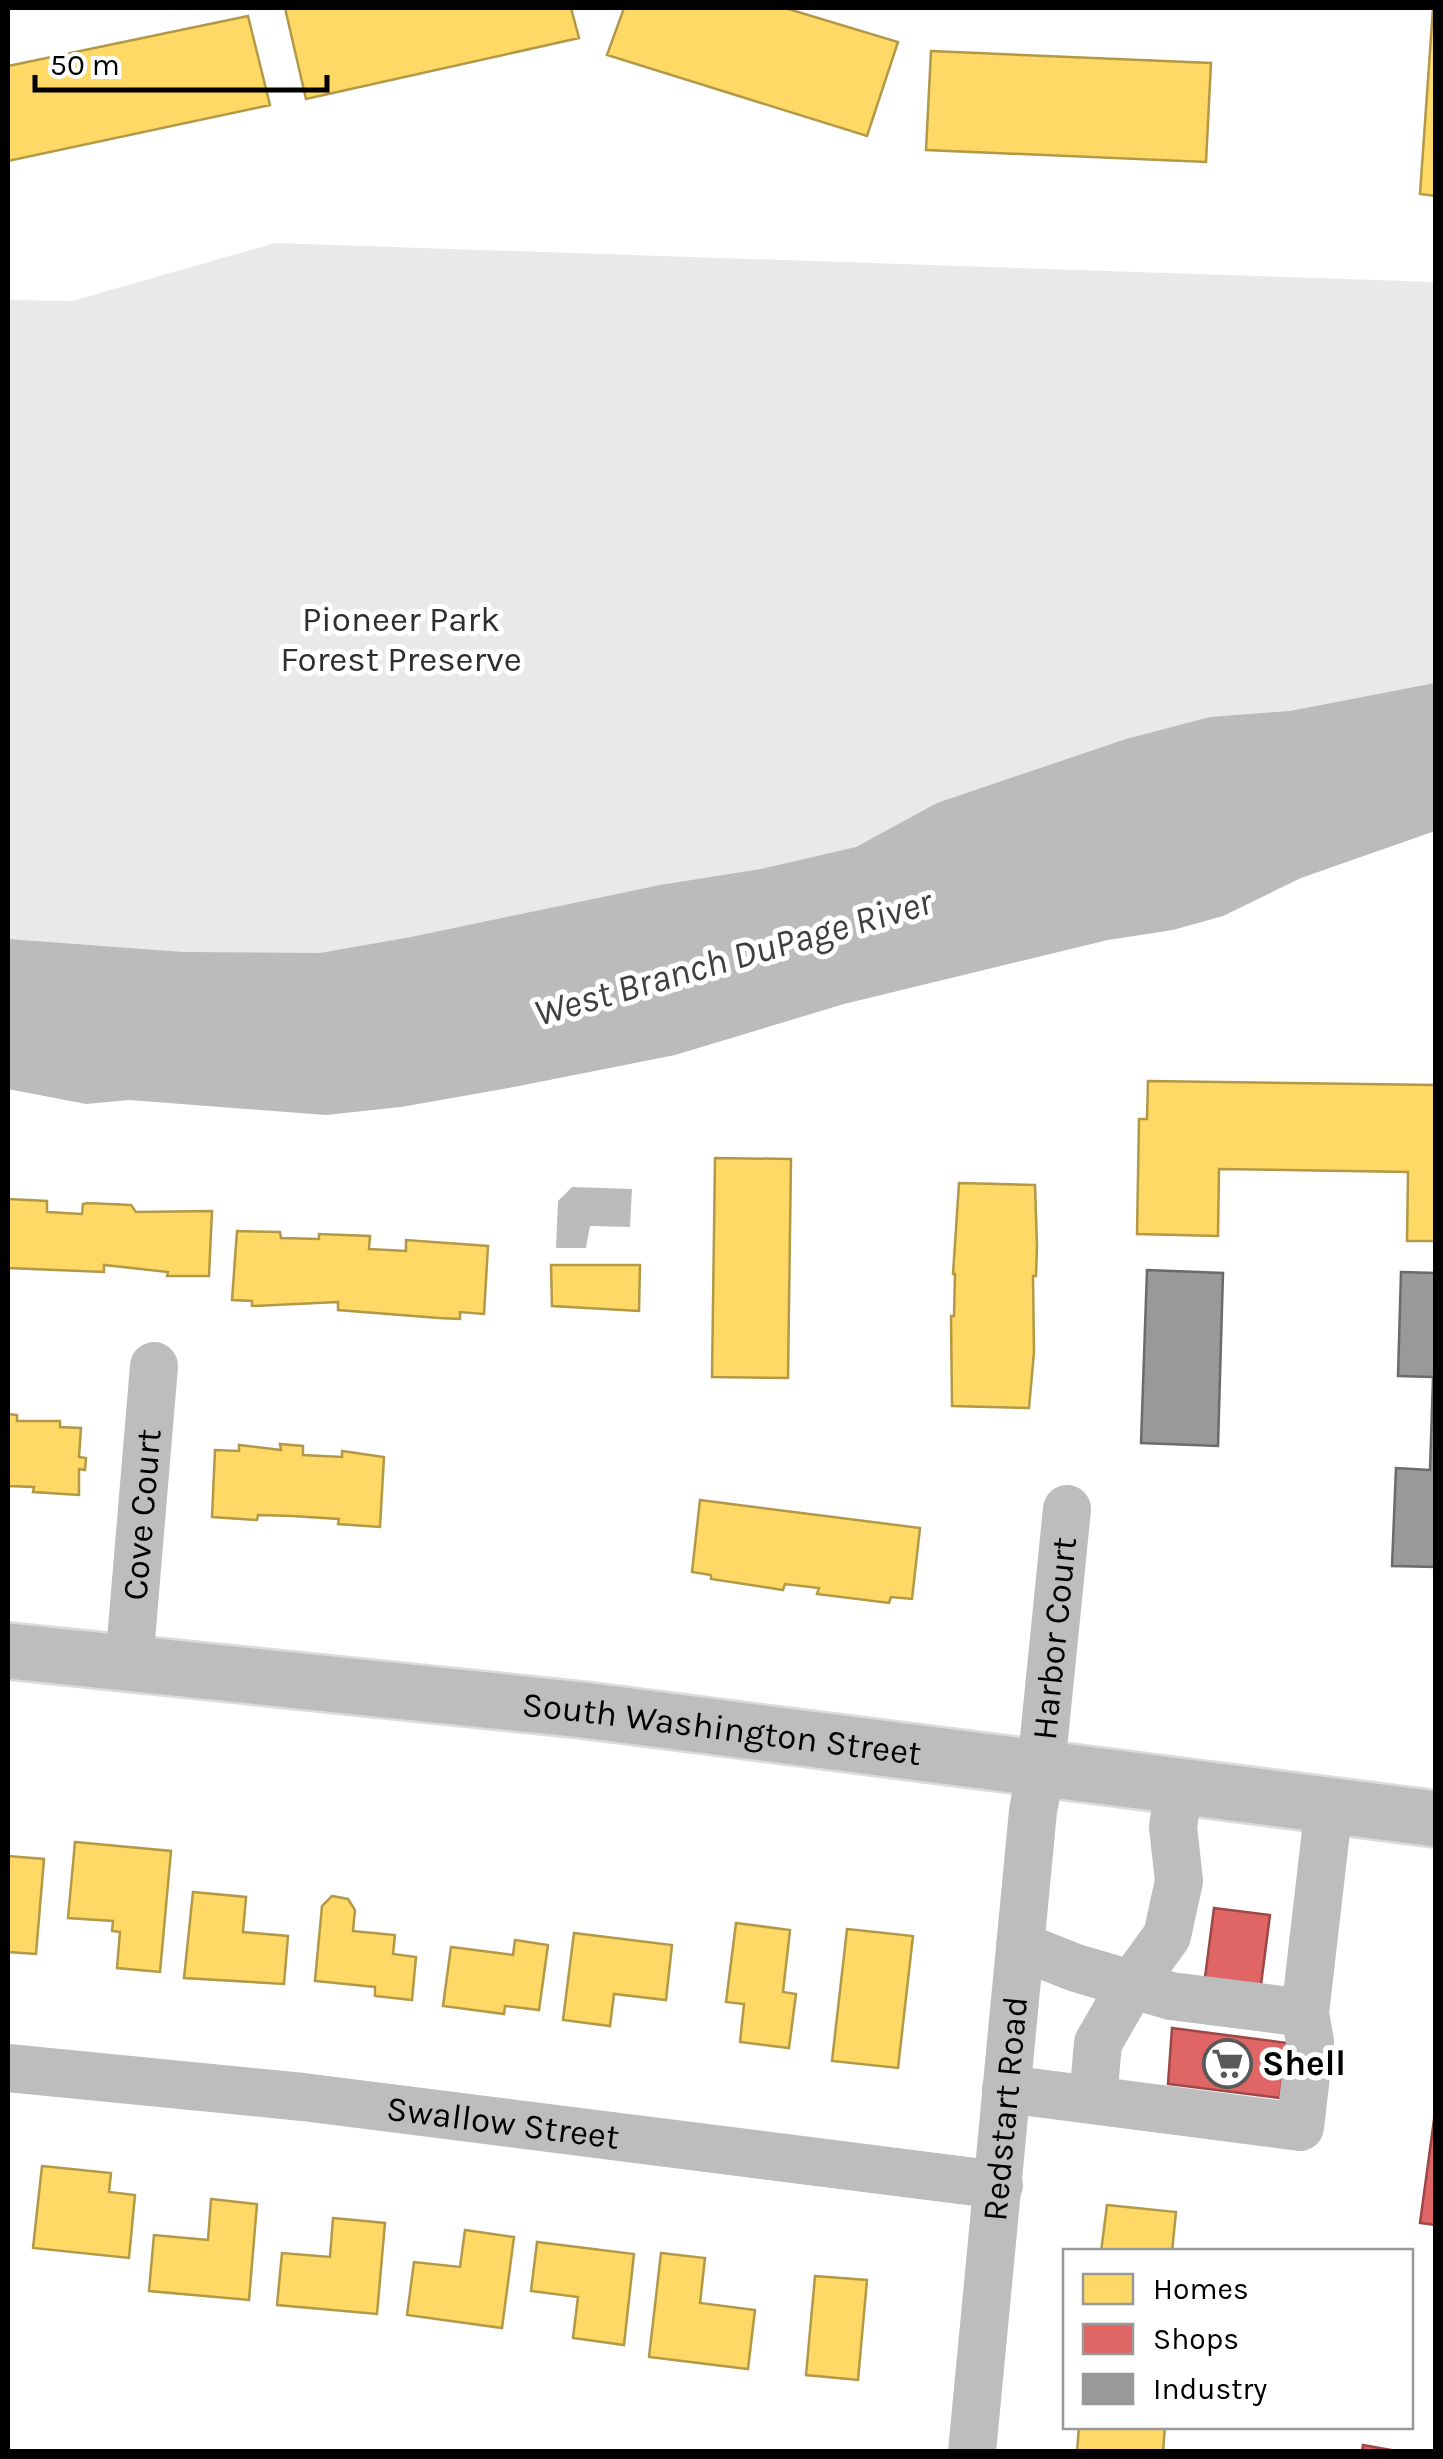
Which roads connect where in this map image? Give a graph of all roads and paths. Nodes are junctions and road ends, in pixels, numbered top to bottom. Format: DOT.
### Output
graph roads {
  1 [pos="154,1366"];
  2 [pos="1068,1508"];
  3 [pos="8,1652"];
  4 [pos="130,1664"];
  5 [pos="1041,1768"];
  6 [pos="1178,1786"];
  7 [pos="1329,1805"];
  8 [pos="1436,1819"];
  9 [pos="1020,1946"];
  10 [pos="1132,1984"];
  11 [pos="1305,2014"];
  12 [pos="8,2068"];
  13 [pos="1006,2089"];
  14 [pos="1093,2099"];
  15 [pos="999,2185"];
  16 [pos="972,2452"];
  1 -- 4 [label="street, Cove Court"];
  2 -- 5 [label="street, Harbor Court"];
  3 -- 4 [label="main road, South Washington Street"];
  4 -- 5 [label="main road, South Washington Street"];
  5 -- 6 [label="main road, South Washington Street"];
  5 -- 9 [label="street, Redstart Road"];
  6 -- 7 [label="main road, South Washington Street"];
  6 -- 10 [label="street"];
  7 -- 8 [label="main road, South Washington Street"];
  7 -- 11 [label="street"];
  9 -- 10 [label="street"];
  9 -- 13 [label="street, Redstart Road"];
  10 -- 11 [label="street"];
  10 -- 14 [label="street"];
  11 -- 14 [label="street"];
  12 -- 15 [label="street, Swallow Street"];
  13 -- 14 [label="street"];
  13 -- 15 [label="street, Redstart Road"];
  15 -- 16 [label="street, Redstart Road"];
}
